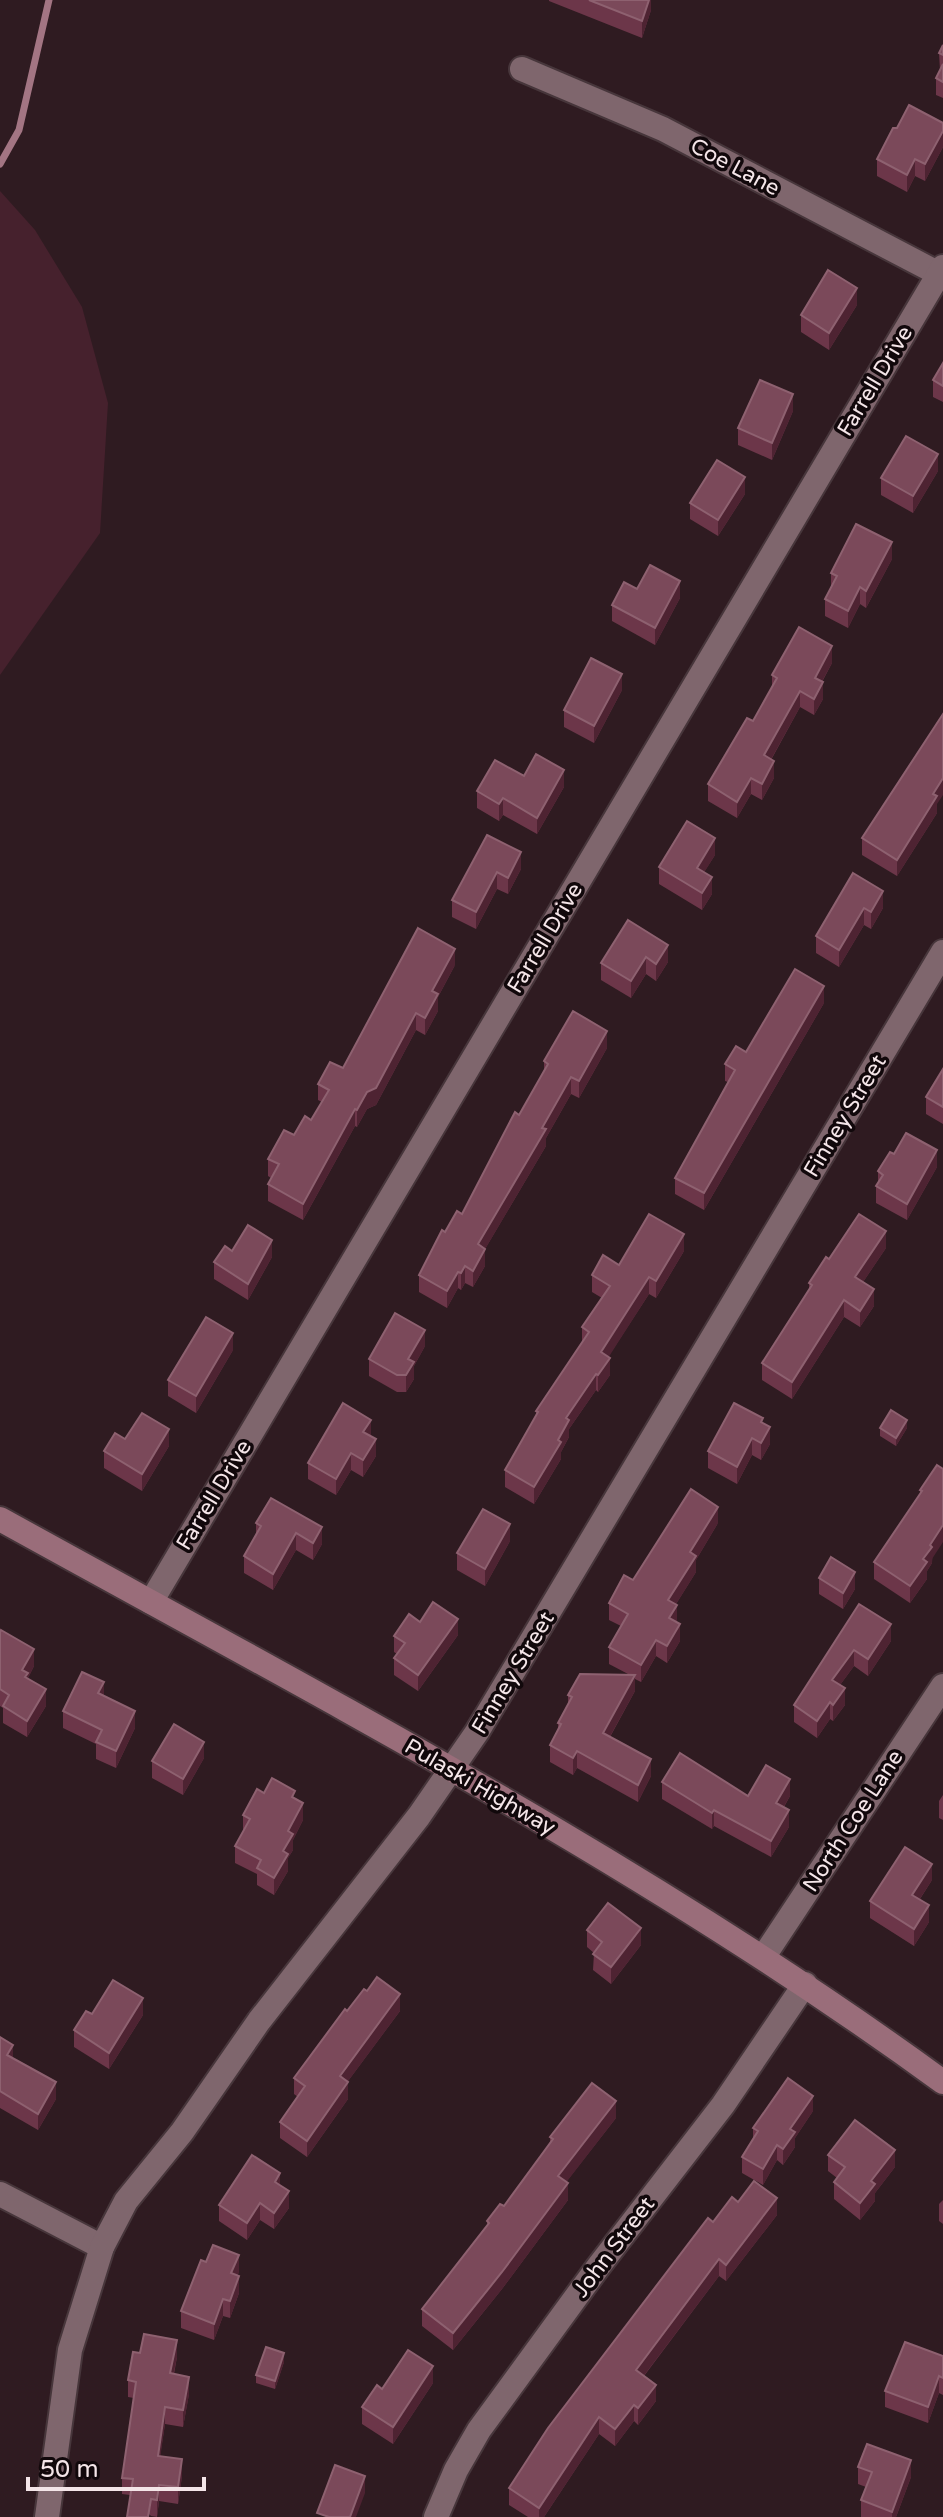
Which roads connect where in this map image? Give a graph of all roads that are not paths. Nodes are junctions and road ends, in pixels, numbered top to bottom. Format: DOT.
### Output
graph roads {
  1 [pos="522,69"];
  2 [pos="942,272"];
  3 [pos="943,952"];
  4 [pos="0,1519"];
  5 [pos="151,1602"];
  6 [pos="943,1686"];
  7 [pos="452,1771"];
  8 [pos="764,1956"];
  9 [pos="805,1984"];
  10 [pos="943,2082"];
  11 [pos="0,2194"];
  12 [pos="102,2247"];
  13 [pos="47,2517"];
  14 [pos="436,2517"];
  1 -- 2 [label="street, Coe Lane"];
  2 -- 5 [label="street, Farrell Drive"];
  3 -- 7 [label="street, Finney Street"];
  4 -- 5 [label="main road, Pulaski Highway"];
  5 -- 7 [label="main road, Pulaski Highway"];
  6 -- 8 [label="street, North Coe Lane"];
  7 -- 8 [label="main road, Pulaski Highway"];
  7 -- 12 [label="street, Finney Street"];
  8 -- 9 [label="main road, Pulaski Highway"];
  9 -- 10 [label="main road, Pulaski Highway"];
  9 -- 14 [label="street, John Street"];
  11 -- 12 [label="street"];
  12 -- 13 [label="street, Finney Street"];
}
